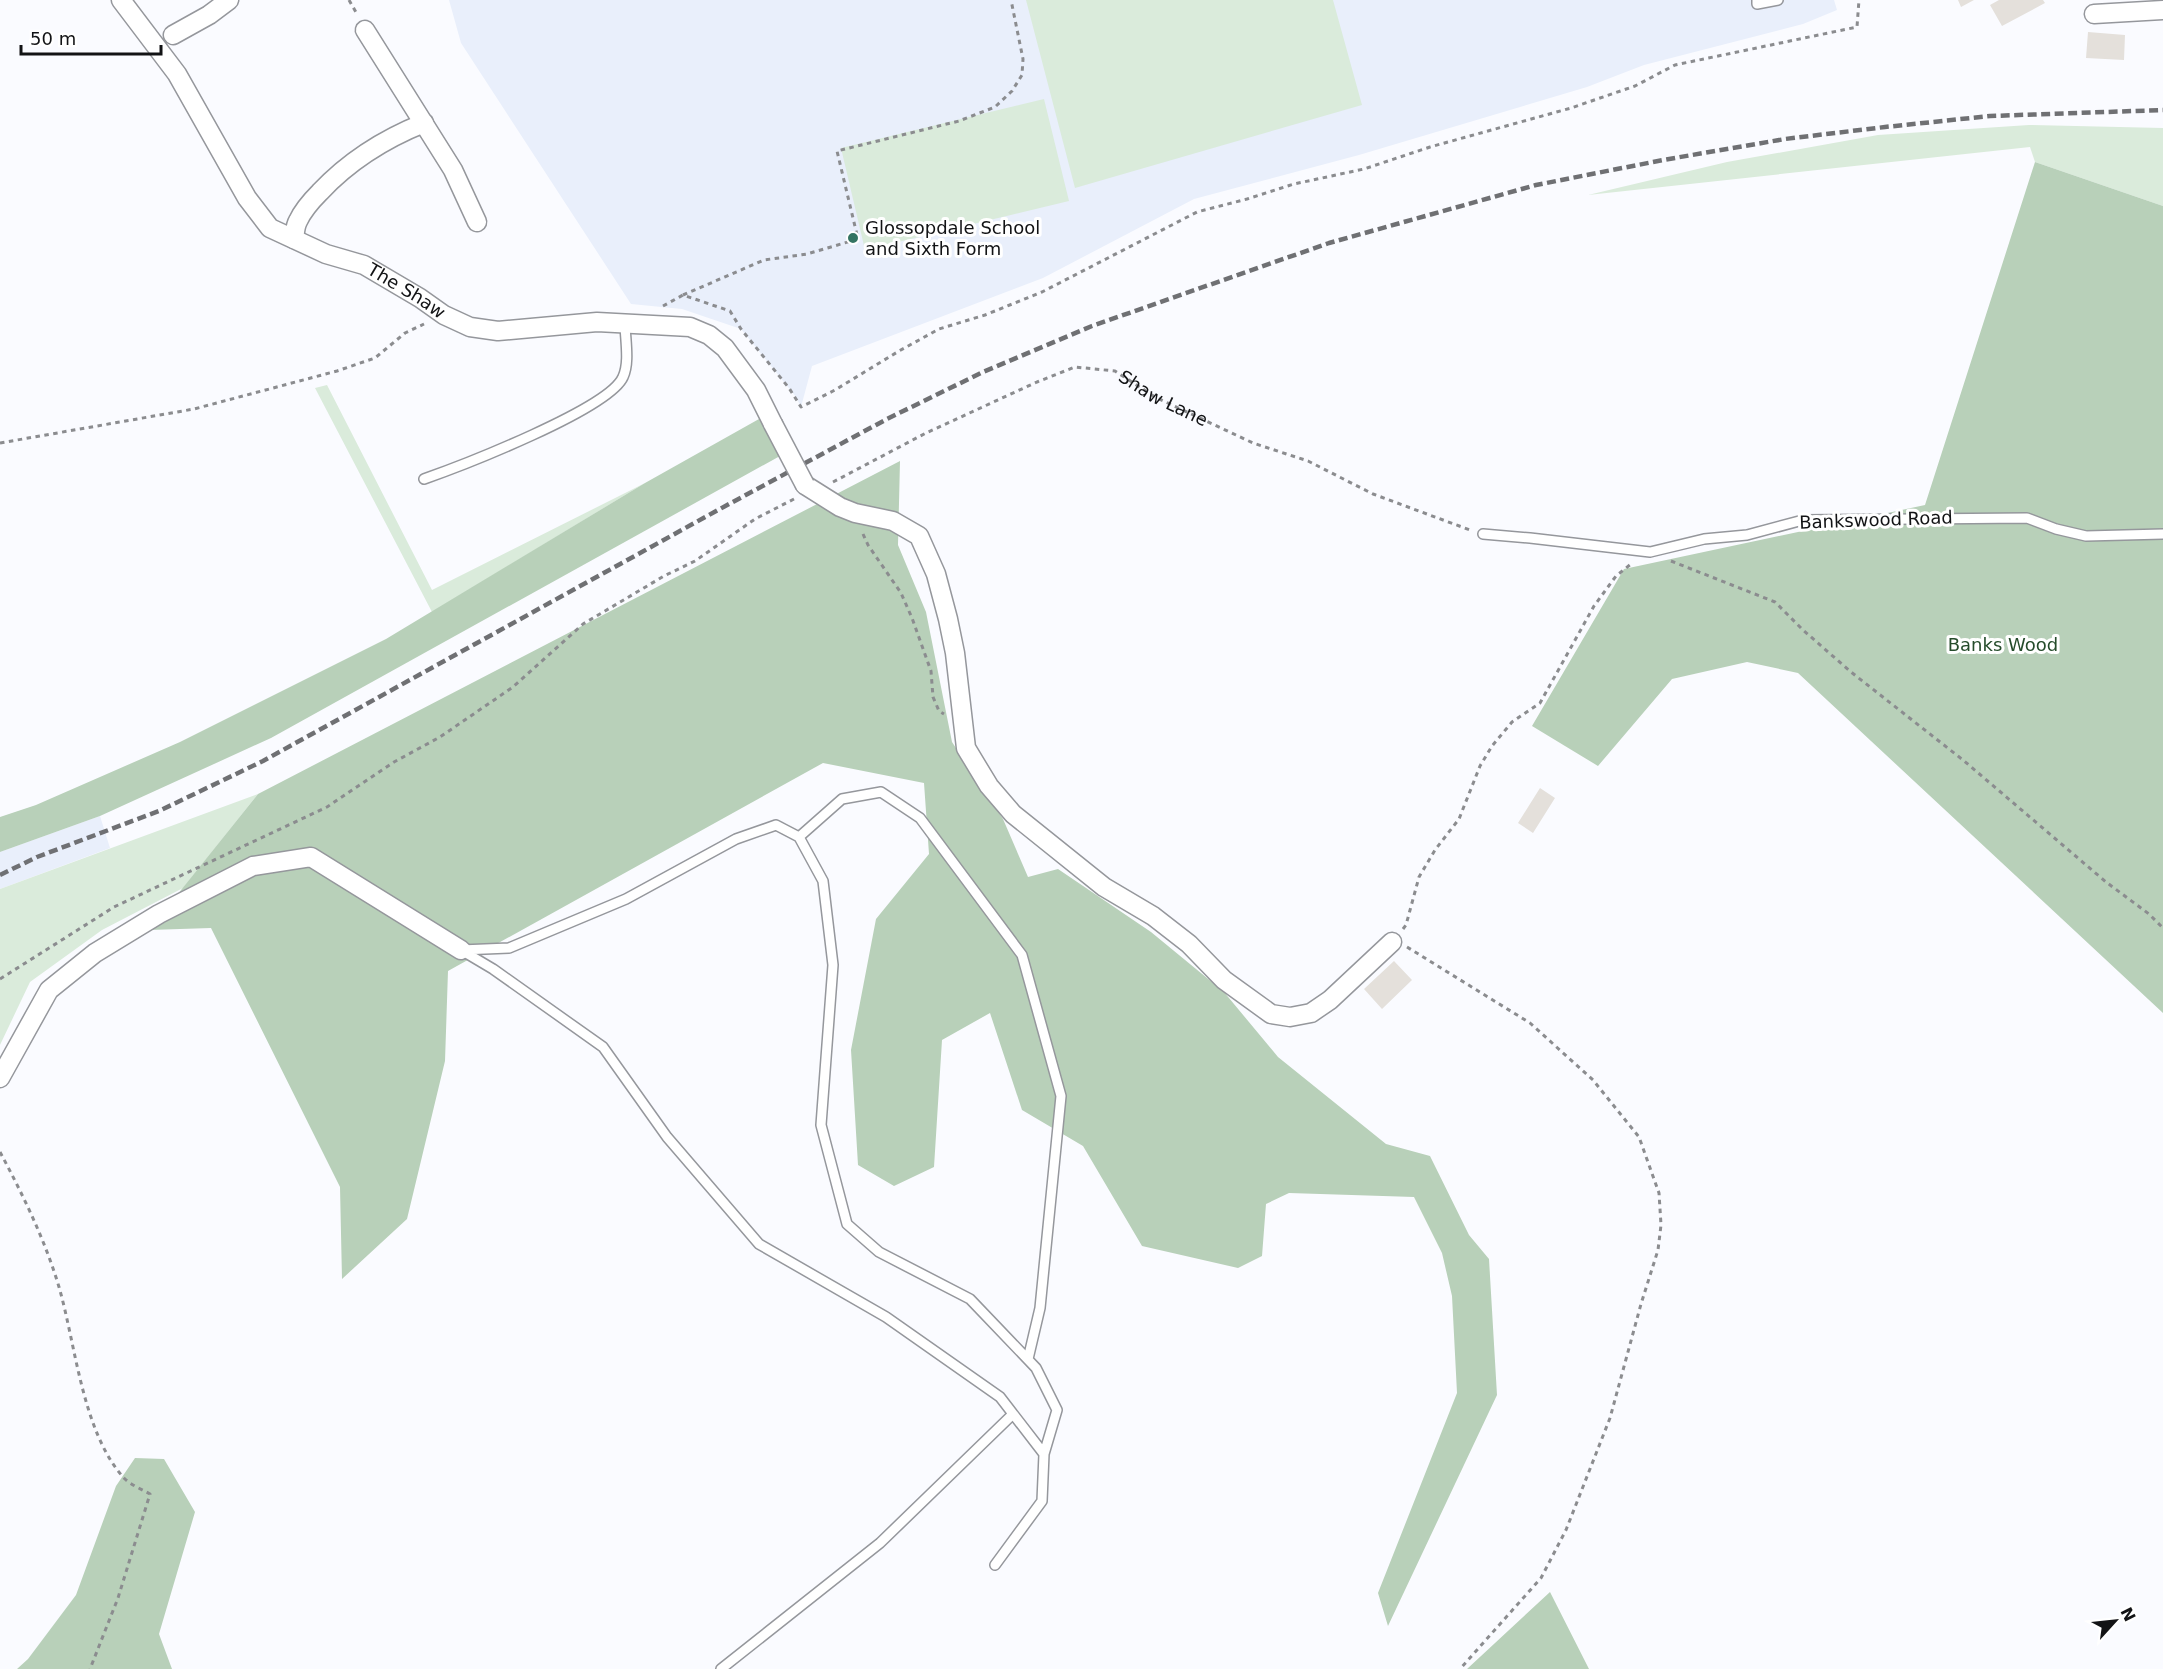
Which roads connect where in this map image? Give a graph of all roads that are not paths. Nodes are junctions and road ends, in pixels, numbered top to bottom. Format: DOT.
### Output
graph roads {
  1 [pos="121,0"];
  2 [pos="228,0"];
  3 [pos="1756,0"];
  4 [pos="1778,0"];
  5 [pos="2163,10"];
  6 [pos="2094,14"];
  7 [pos="364,30"];
  8 [pos="173,34"];
  9 [pos="424,123"];
  10 [pos="477,222"];
  11 [pos="294,239"];
  12 [pos="630,322"];
  13 [pos="424,479"];
  14 [pos="1483,534"];
  15 [pos="2163,534"];
  16 [pos="799,837"];
  17 [pos="1392,942"];
  18 [pos="461,950"];
  19 [pos="0,1078"];
  20 [pos="1028,1359"];
  21 [pos="1013,1414"];
  22 [pos="1044,1454"];
  23 [pos="995,1565"];
  24 [pos="721,1669"];
  1 -- 11 [label="street, The Shaw"];
  2 -- 8 [label="street"];
  3 -- 4 [label="lane"];
  5 -- 6 [label="street"];
  7 -- 9 [label="street"];
  9 -- 10 [label="street"];
  9 -- 11 [label="street"];
  11 -- 12 [label="street, The Shaw"];
  12 -- 13 [label="lane"];
  12 -- 17 [label="street, The Shaw, bridge"];
  14 -- 15 [label="lane, Bankswood Road"];
  16 -- 18 [label="lane"];
  16 -- 20 [label="lane"];
  16 -- 20 [label="lane"];
  18 -- 19 [label="street"];
  18 -- 21 [label="lane"];
  20 -- 22 [label="lane"];
  21 -- 22 [label="lane"];
  21 -- 24 [label="lane"];
  22 -- 23 [label="lane"];
}
